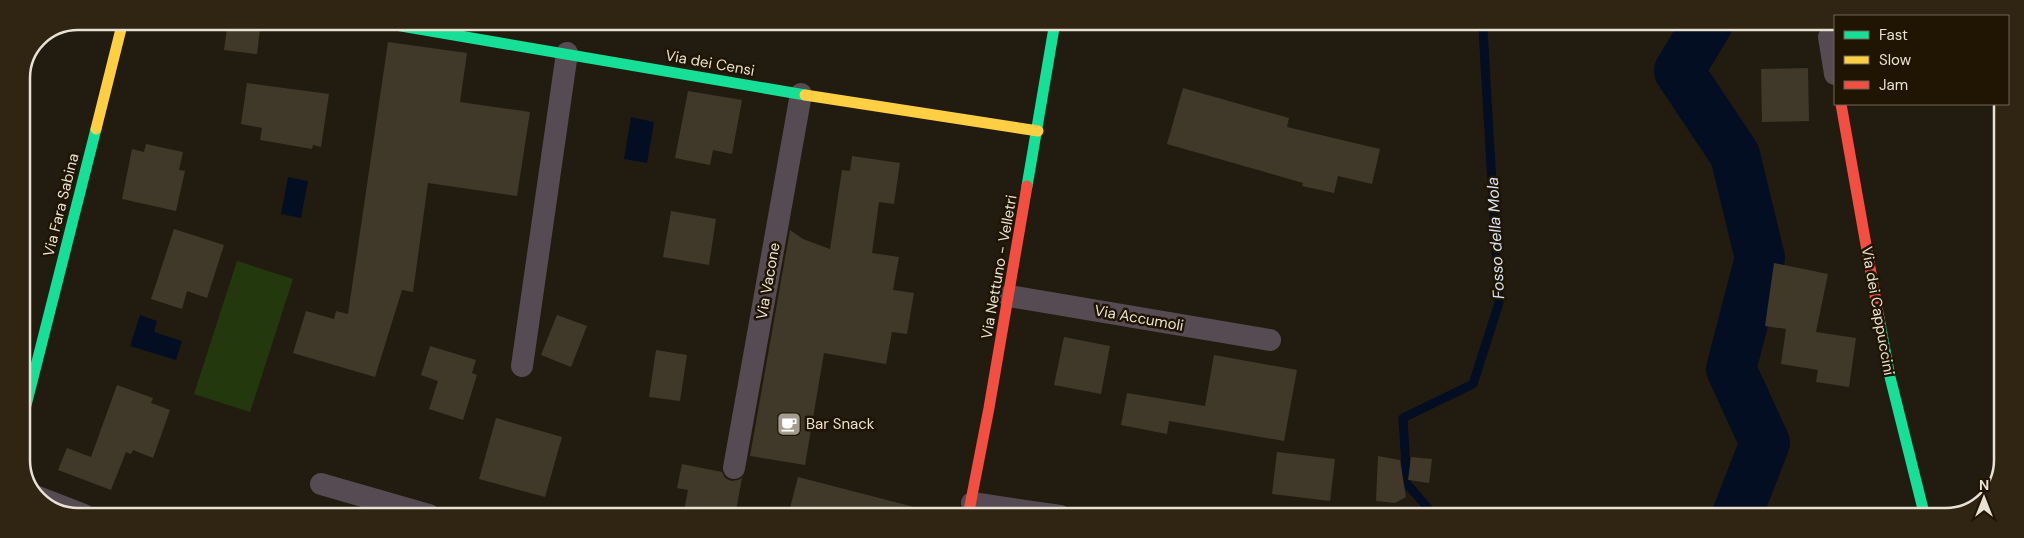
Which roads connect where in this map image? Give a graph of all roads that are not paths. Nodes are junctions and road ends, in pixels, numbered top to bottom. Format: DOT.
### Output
graph roads {
  1 [pos="120,30"];
  2 [pos="427,30"];
  3 [pos="1054,30"];
  4 [pos="1829,37"];
  5 [pos="567,53"];
  6 [pos="1834,68"];
  7 [pos="801,94"];
  8 [pos="1841,105"];
  9 [pos="1038,131"];
  10 [pos="1009,296"];
  11 [pos="1270,340"];
  12 [pos="522,366"];
  13 [pos="30,389"];
  14 [pos="734,468"];
  15 [pos="321,484"];
  16 [pos="405,508"];
  17 [pos="970,508"];
  18 [pos="1923,508"];
  1 -- 13 [label="street, Via Fara Sabina"];
  2 -- 5 [label="street, Via dei Censi"];
  3 -- 9 [label="street, Via Nettuno - Velletri"];
  4 -- 6 [label="street"];
  5 -- 7 [label="street, Via dei Censi"];
  5 -- 12 [label="street"];
  7 -- 9 [label="street, Via dei Censi"];
  7 -- 14 [label="street, Via Vacone"];
  8 -- 18 [label="street, Via dei Cappuccini"];
  9 -- 10 [label="street, Via Nettuno - Velletri"];
  10 -- 11 [label="street, Via Accumoli"];
  10 -- 17 [label="street, Via Nettuno - Velletri"];
  15 -- 16 [label="street"];
}
